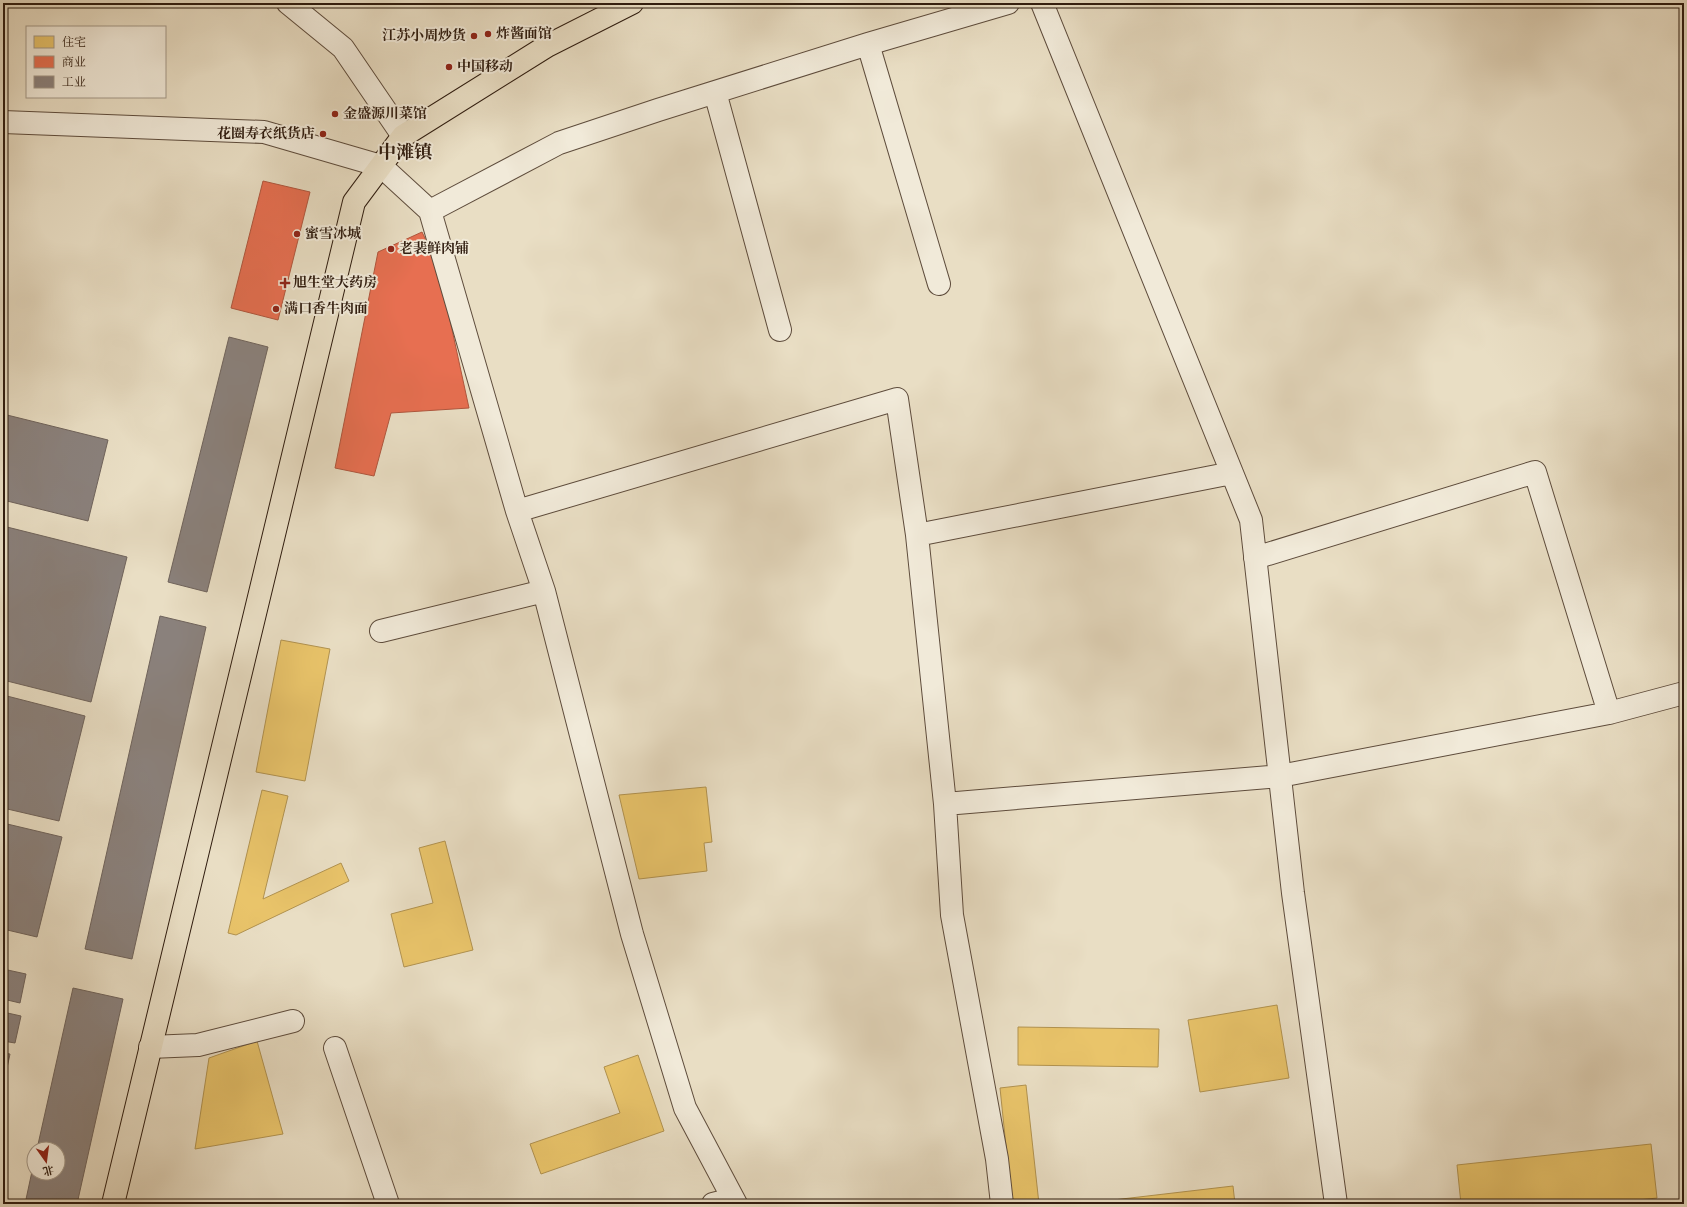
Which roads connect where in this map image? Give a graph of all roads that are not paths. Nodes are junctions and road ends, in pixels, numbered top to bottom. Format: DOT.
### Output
graph roads {
  1 [pos="288,3"];
  2 [pos="632,3"];
  3 [pos="1008,3"];
  4 [pos="1042,3"];
  5 [pos="868,44"];
  6 [pos="715,92"];
  7 [pos="3,122"];
  8 [pos="403,136"];
  9 [pos="380,166"];
  10 [pos="430,211"];
  11 [pos="939,284"];
  12 [pos="780,330"];
  13 [pos="1232,473"];
  14 [pos="517,510"];
  15 [pos="917,535"];
  16 [pos="1255,558"];
  17 [pos="544,591"];
  18 [pos="381,631"];
  19 [pos="1684,693"];
  20 [pos="1609,712"];
  21 [pos="1280,776"];
  22 [pos="945,804"];
  23 [pos="293,1021"];
  24 [pos="150,1047"];
  25 [pos="335,1048"];
  26 [pos="727,1202"];
  27 [pos="113,1204"];
  28 [pos="388,1204"];
  29 [pos="1002,1204"];
  30 [pos="1336,1204"];
  1 -- 8 [label="street"];
  2 -- 8 [label="main road"];
  3 -- 5 [label="street"];
  4 -- 13 [label="street"];
  5 -- 6 [label="street"];
  5 -- 11 [label="street"];
  6 -- 10 [label="street"];
  6 -- 12 [label="street"];
  7 -- 9 [label="street"];
  8 -- 9 [label="main road"];
  9 -- 10 [label="street"];
  9 -- 24 [label="main road"];
  10 -- 14 [label="street"];
  13 -- 15 [label="street"];
  13 -- 16 [label="street"];
  14 -- 15 [label="street"];
  14 -- 17 [label="street"];
  15 -- 22 [label="street"];
  16 -- 20 [label="street"];
  16 -- 21 [label="street"];
  17 -- 18 [label="street"];
  17 -- 26 [label="street"];
  19 -- 20 [label="street"];
  20 -- 21 [label="street"];
  21 -- 22 [label="street"];
  21 -- 30 [label="street"];
  22 -- 29 [label="street"];
  23 -- 24 [label="street"];
  24 -- 27 [label="main road"];
  25 -- 28 [label="street"];
}
